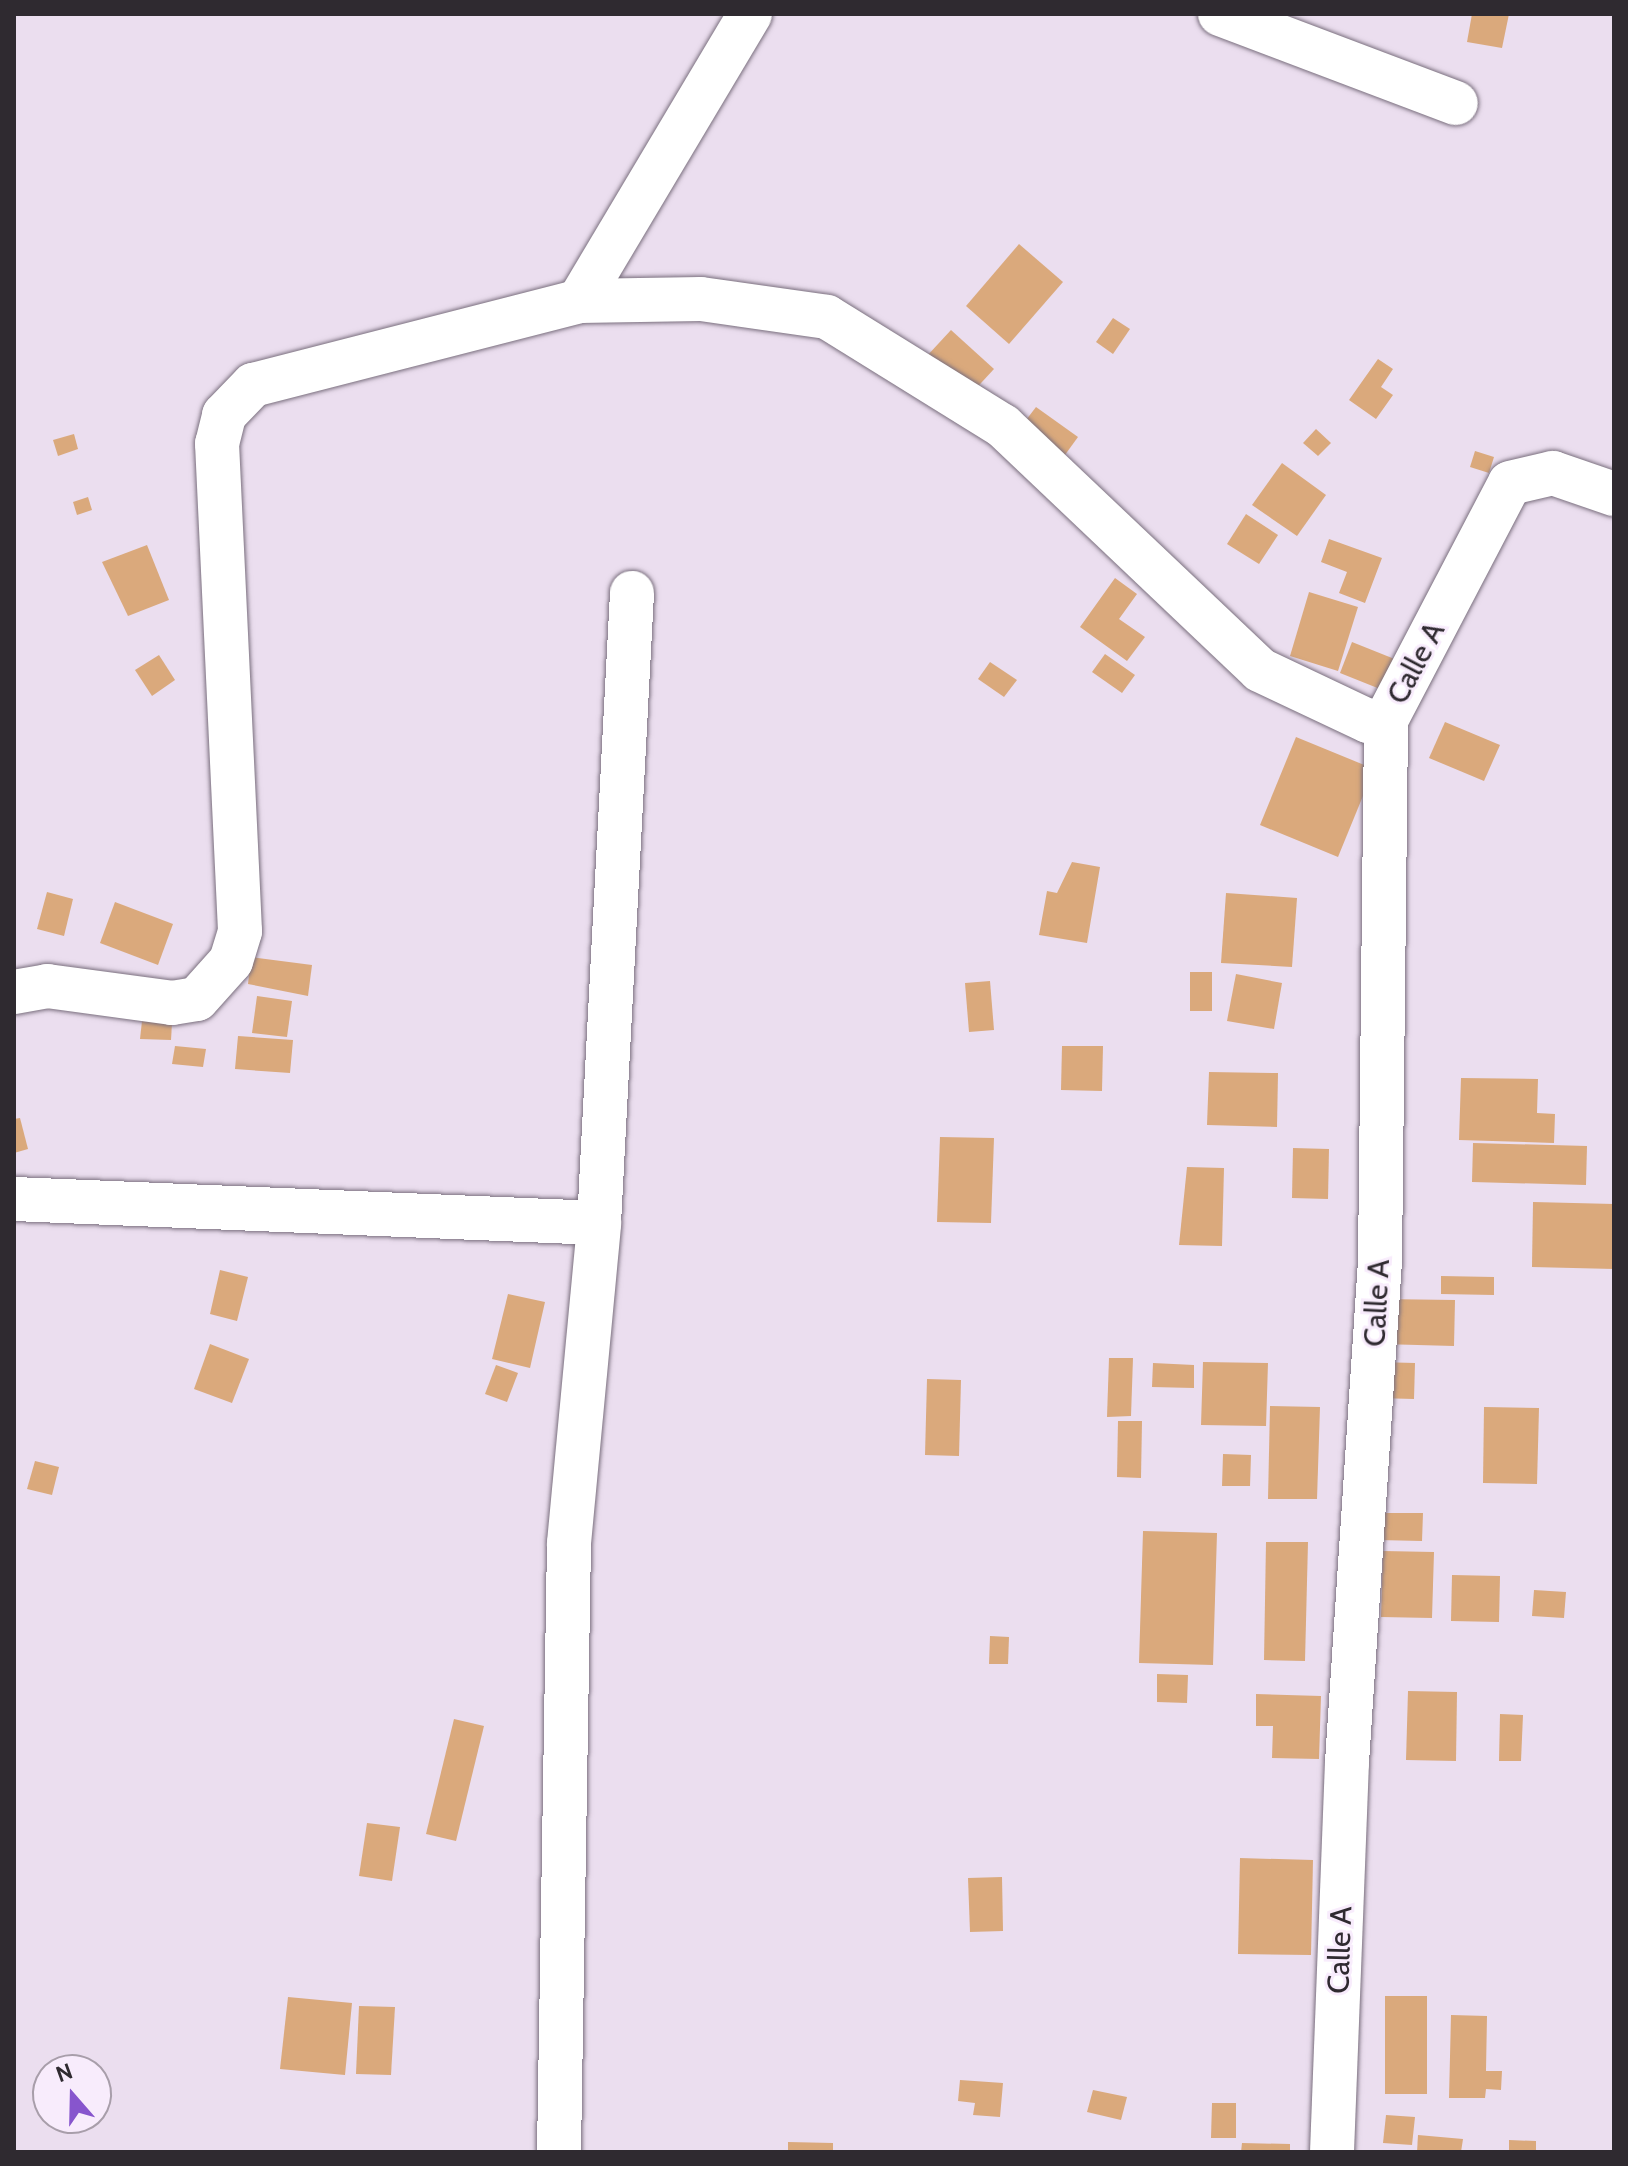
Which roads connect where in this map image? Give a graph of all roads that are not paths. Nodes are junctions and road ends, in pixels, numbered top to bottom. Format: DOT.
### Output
graph roads {
  1 [pos="750,14"];
  2 [pos="1220,14"];
  3 [pos="1456,103"];
  4 [pos="579,301"];
  5 [pos="1614,494"];
  6 [pos="632,593"];
  7 [pos="1386,720"];
  8 [pos="14,992"];
  9 [pos="14,1199"];
  10 [pos="599,1223"];
  11 [pos="559,2152"];
  12 [pos="1332,2152"];
  1 -- 4 [label="street"];
  2 -- 3 [label="street"];
  4 -- 7 [label="street"];
  4 -- 8 [label="street"];
  5 -- 7 [label="street, Calle A"];
  6 -- 10 [label="street"];
  7 -- 12 [label="street, Calle A"];
  9 -- 10 [label="street"];
  10 -- 11 [label="street"];
}
